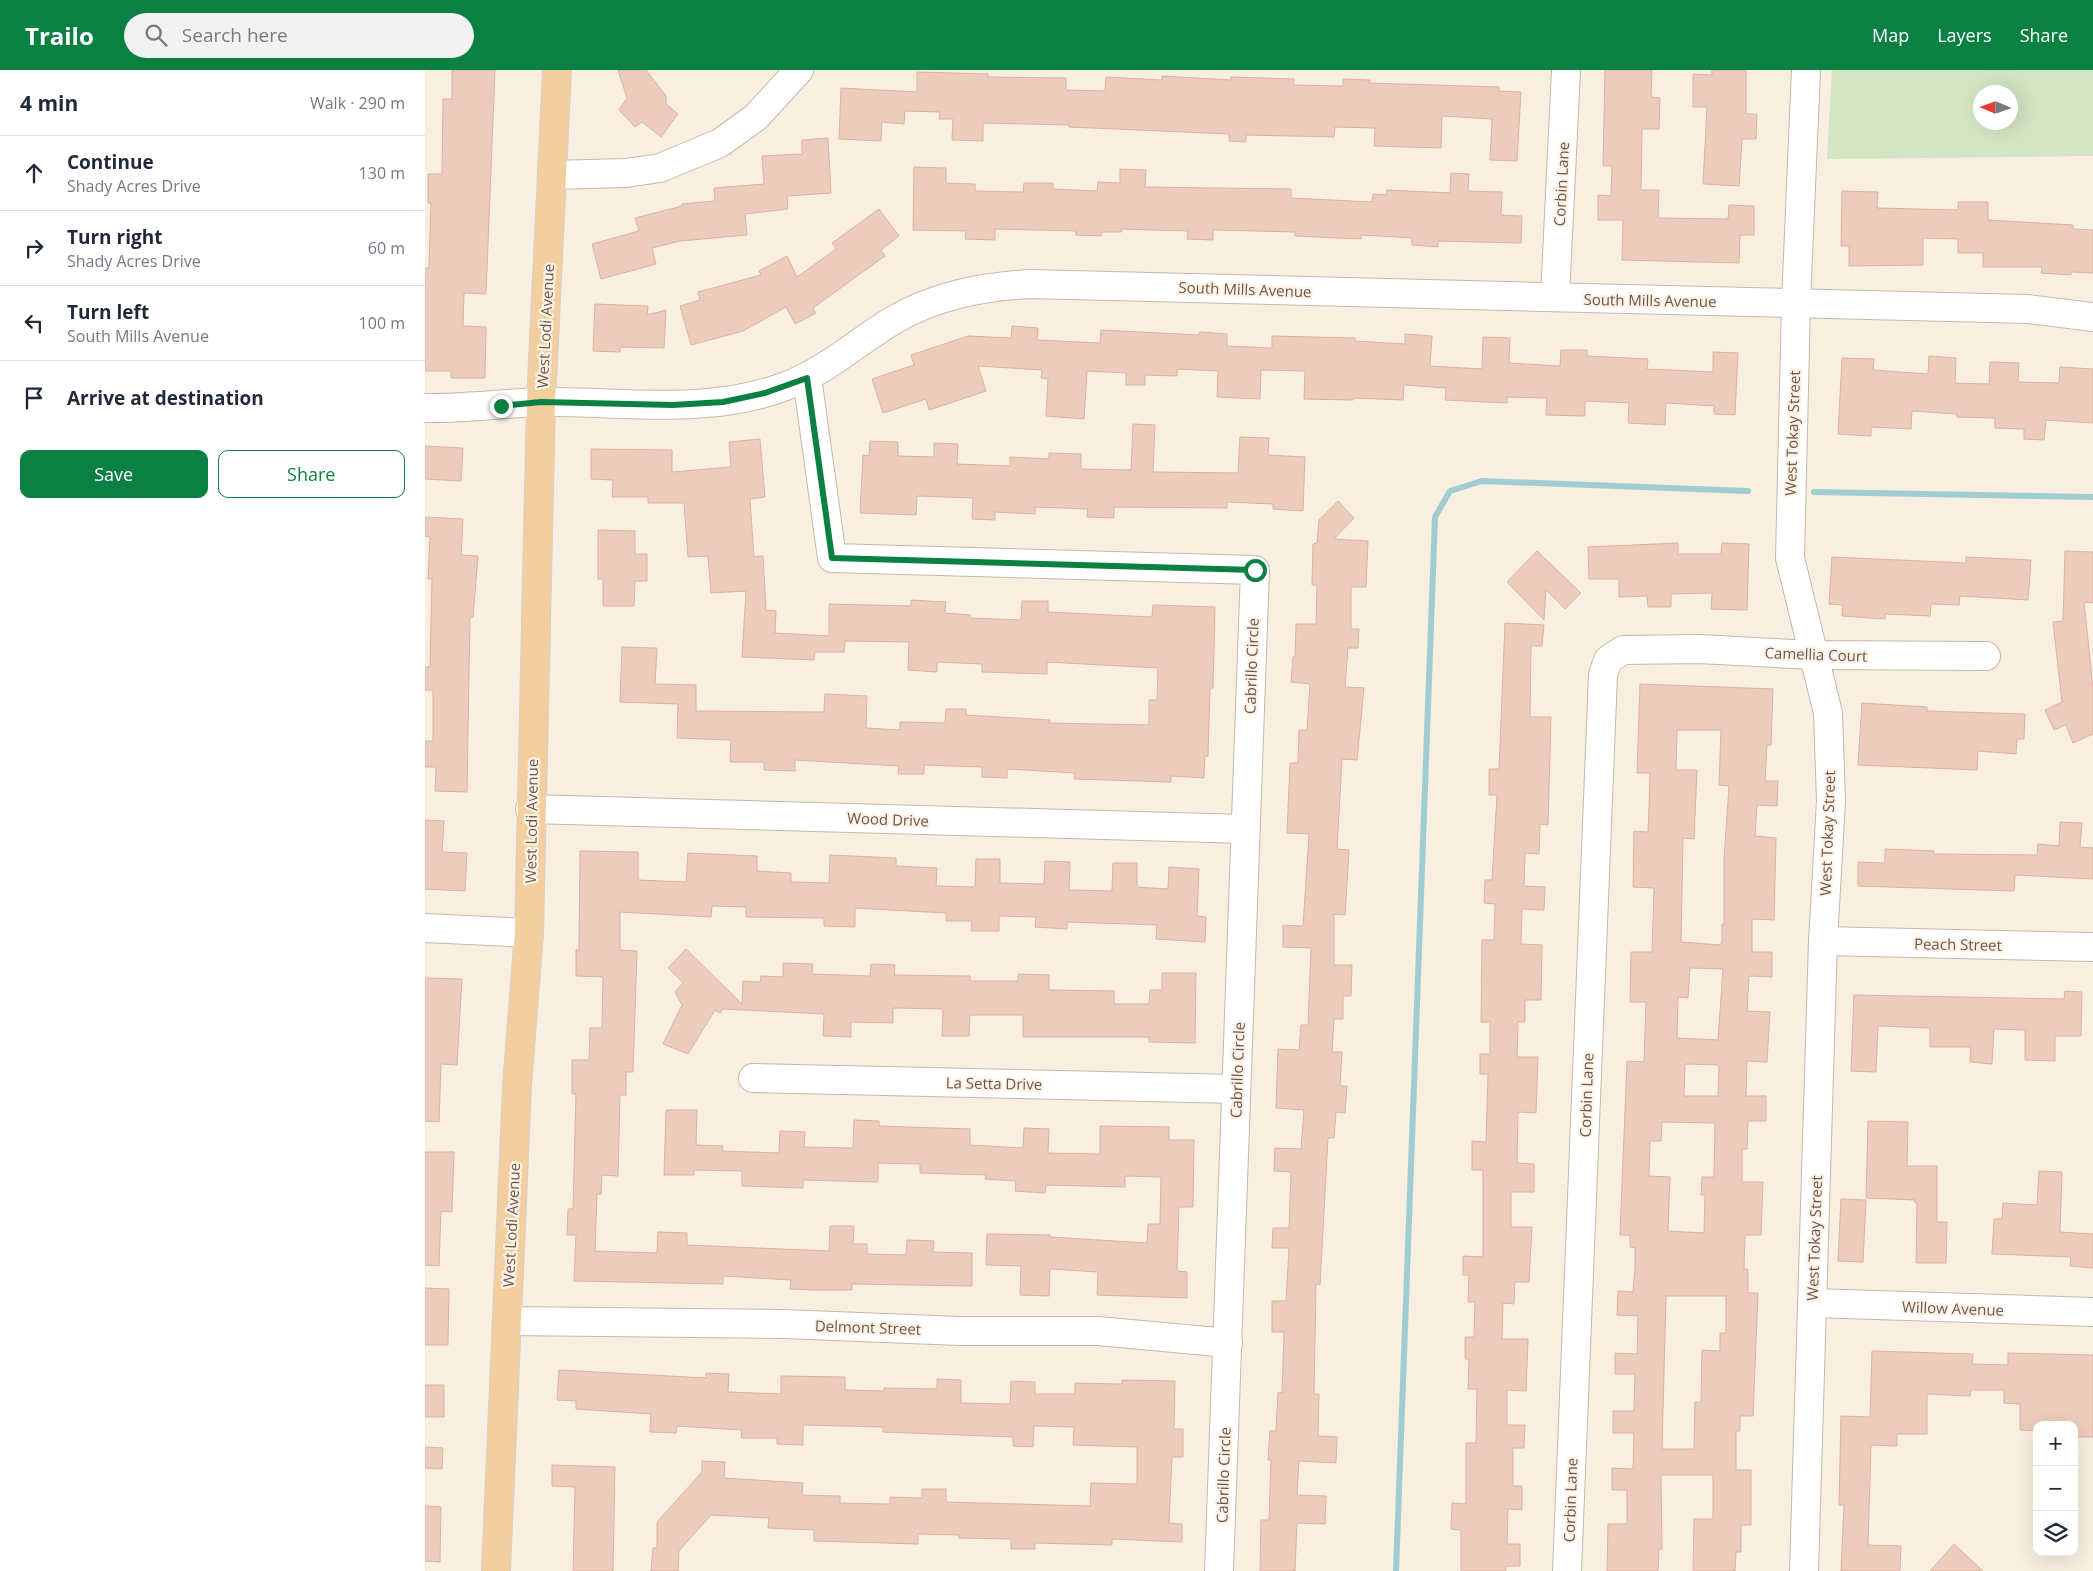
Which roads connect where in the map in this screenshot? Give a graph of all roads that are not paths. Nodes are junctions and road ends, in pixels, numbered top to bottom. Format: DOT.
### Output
graph roads {
  1 [pos="557,70"];
  2 [pos="799,70"];
  3 [pos="1566,70"];
  4 [pos="1806,70"];
  5 [pos="552,175"];
  6 [pos="1555,297"];
  7 [pos="1796,303"];
  8 [pos="2093,317"];
  9 [pos="807,378"];
  10 [pos="541,402"];
  11 [pos="425,408"];
  12 [pos="1646,650"];
  13 [pos="1813,655"];
  14 [pos="1986,656"];
  15 [pos="530,809"];
  16 [pos="1245,829"];
  17 [pos="425,928"];
  18 [pos="529,933"];
  19 [pos="1823,941"];
  20 [pos="2093,947"];
  21 [pos="753,1078"];
  22 [pos="1236,1089"];
  23 [pos="1812,1303"];
  24 [pos="2093,1312"];
  25 [pos="507,1321"];
  26 [pos="1228,1343"];
  27 [pos="496,1571"];
  28 [pos="1219,1571"];
  29 [pos="1567,1571"];
  30 [pos="1804,1571"];
  1 -- 5 [label="main road, West Lodi Avenue"];
  2 -- 5 [label="street"];
  3 -- 6 [label="street, Corbin Lane"];
  4 -- 7 [label="street, West Tokay Street"];
  5 -- 10 [label="main road, West Lodi Avenue"];
  6 -- 7 [label="street, South Mills Avenue"];
  6 -- 9 [label="street, South Mills Avenue"];
  7 -- 8 [label="street, South Mills Avenue"];
  7 -- 13 [label="street, West Tokay Street"];
  9 -- 10 [label="street, South Mills Avenue"];
  9 -- 16 [label="street, Cabrillo Circle"];
  10 -- 11 [label="street, South Mills Avenue"];
  10 -- 15 [label="main road, West Lodi Avenue"];
  12 -- 13 [label="street, Camellia Court"];
  12 -- 29 [label="street, Corbin Lane"];
  13 -- 14 [label="street, Camellia Court"];
  13 -- 19 [label="street, West Tokay Street"];
  15 -- 16 [label="street, Wood Drive"];
  15 -- 18 [label="main road, West Lodi Avenue"];
  16 -- 22 [label="street, Cabrillo Circle"];
  17 -- 18 [label="street"];
  18 -- 25 [label="main road, West Lodi Avenue"];
  19 -- 20 [label="street, Peach Street"];
  19 -- 23 [label="street, West Tokay Street"];
  21 -- 22 [label="street, La Setta Drive"];
  22 -- 26 [label="street, Cabrillo Circle"];
  23 -- 24 [label="street, Willow Avenue"];
  23 -- 30 [label="street, West Tokay Street"];
  25 -- 26 [label="street, Delmont Street"];
  25 -- 27 [label="main road, West Lodi Avenue"];
  26 -- 28 [label="street, Cabrillo Circle"];
}
